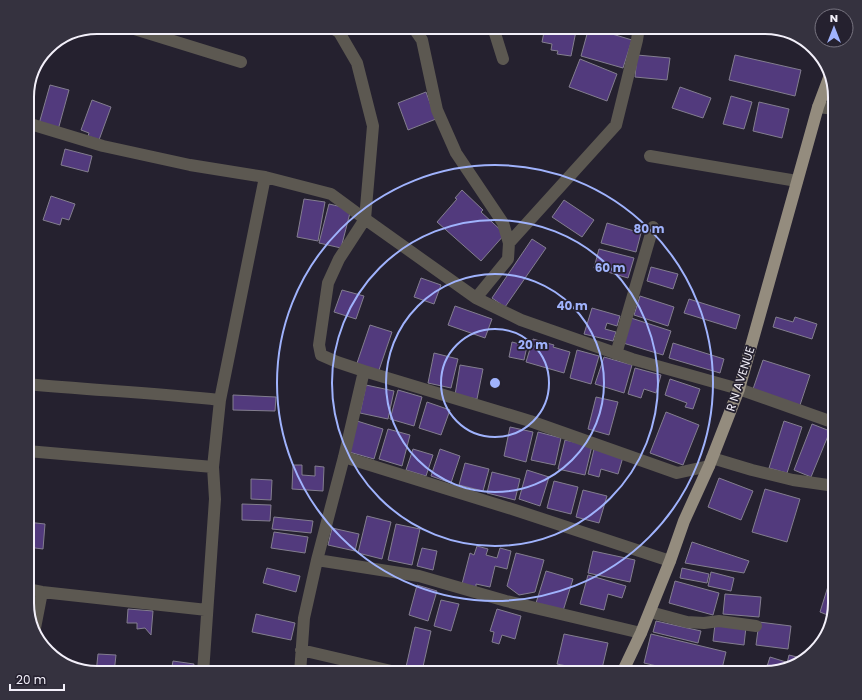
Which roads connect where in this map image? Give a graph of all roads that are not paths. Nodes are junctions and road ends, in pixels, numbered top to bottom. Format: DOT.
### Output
graph roads {
  1 [pos="151,34"];
  2 [pos="340,34"];
  3 [pos="418,34"];
  4 [pos="495,34"];
  5 [pos="638,34"];
  6 [pos="503,59"];
  7 [pos="241,62"];
  8 [pos="827,84"];
  9 [pos="818,107"];
  10 [pos="828,108"];
  11 [pos="34,125"];
  12 [pos="650,156"];
  13 [pos="265,177"];
  14 [pos="797,181"];
  15 [pos="365,219"];
  16 [pos="653,227"];
  17 [pos="509,243"];
  18 [pos="476,298"];
  19 [pos="616,354"];
  20 [pos="364,372"];
  21 [pos="34,385"];
  22 [pos="739,389"];
  23 [pos="220,400"];
  24 [pos="828,421"];
  25 [pos="34,452"];
  26 [pos="344,457"];
  27 [pos="711,462"];
  28 [pos="213,467"];
  29 [pos="828,485"];
  30 [pos="317,560"];
  31 [pos="670,561"];
  32 [pos="34,590"];
  33 [pos="42,592"];
  34 [pos="207,610"];
  35 [pos="650,612"];
  36 [pos="36,620"];
  37 [pos="756,626"];
  38 [pos="641,633"];
  39 [pos="301,650"];
  40 [pos="203,666"];
  41 [pos="300,666"];
  42 [pos="370,666"];
  43 [pos="625,666"];
  1 -- 7 [label="street"];
  2 -- 15 [label="street"];
  3 -- 17 [label="street"];
  4 -- 6 [label="street"];
  5 -- 17 [label="street"];
  8 -- 9 [label="main road, R N AVENUE"];
  9 -- 10 [label="street"];
  9 -- 14 [label="main road, R N AVENUE"];
  11 -- 13 [label="street"];
  12 -- 14 [label="street"];
  13 -- 15 [label="street"];
  13 -- 23 [label="street"];
  14 -- 22 [label="main road, R N AVENUE"];
  15 -- 18 [label="street"];
  15 -- 20 [label="street"];
  16 -- 19 [label="street"];
  17 -- 18 [label="street"];
  18 -- 19 [label="street"];
  19 -- 22 [label="street"];
  20 -- 26 [label="street"];
  20 -- 27 [label="street"];
  21 -- 23 [label="street"];
  22 -- 24 [label="street"];
  22 -- 27 [label="main road, R N AVENUE"];
  23 -- 28 [label="street"];
  25 -- 28 [label="street"];
  26 -- 30 [label="street"];
  26 -- 31 [label="street"];
  27 -- 29 [label="street"];
  27 -- 31 [label="main road, R N AVENUE"];
  28 -- 34 [label="street"];
  30 -- 38 [label="street"];
  30 -- 39 [label="street"];
  31 -- 35 [label="main road, R N AVENUE"];
  32 -- 33 [label="street"];
  33 -- 34 [label="street"];
  33 -- 36 [label="street"];
  34 -- 40 [label="street"];
  35 -- 37 [label="street"];
  35 -- 38 [label="main road, R N AVENUE"];
  38 -- 43 [label="main road, R N AVENUE"];
  39 -- 41 [label="street"];
  39 -- 42 [label="street"];
}
